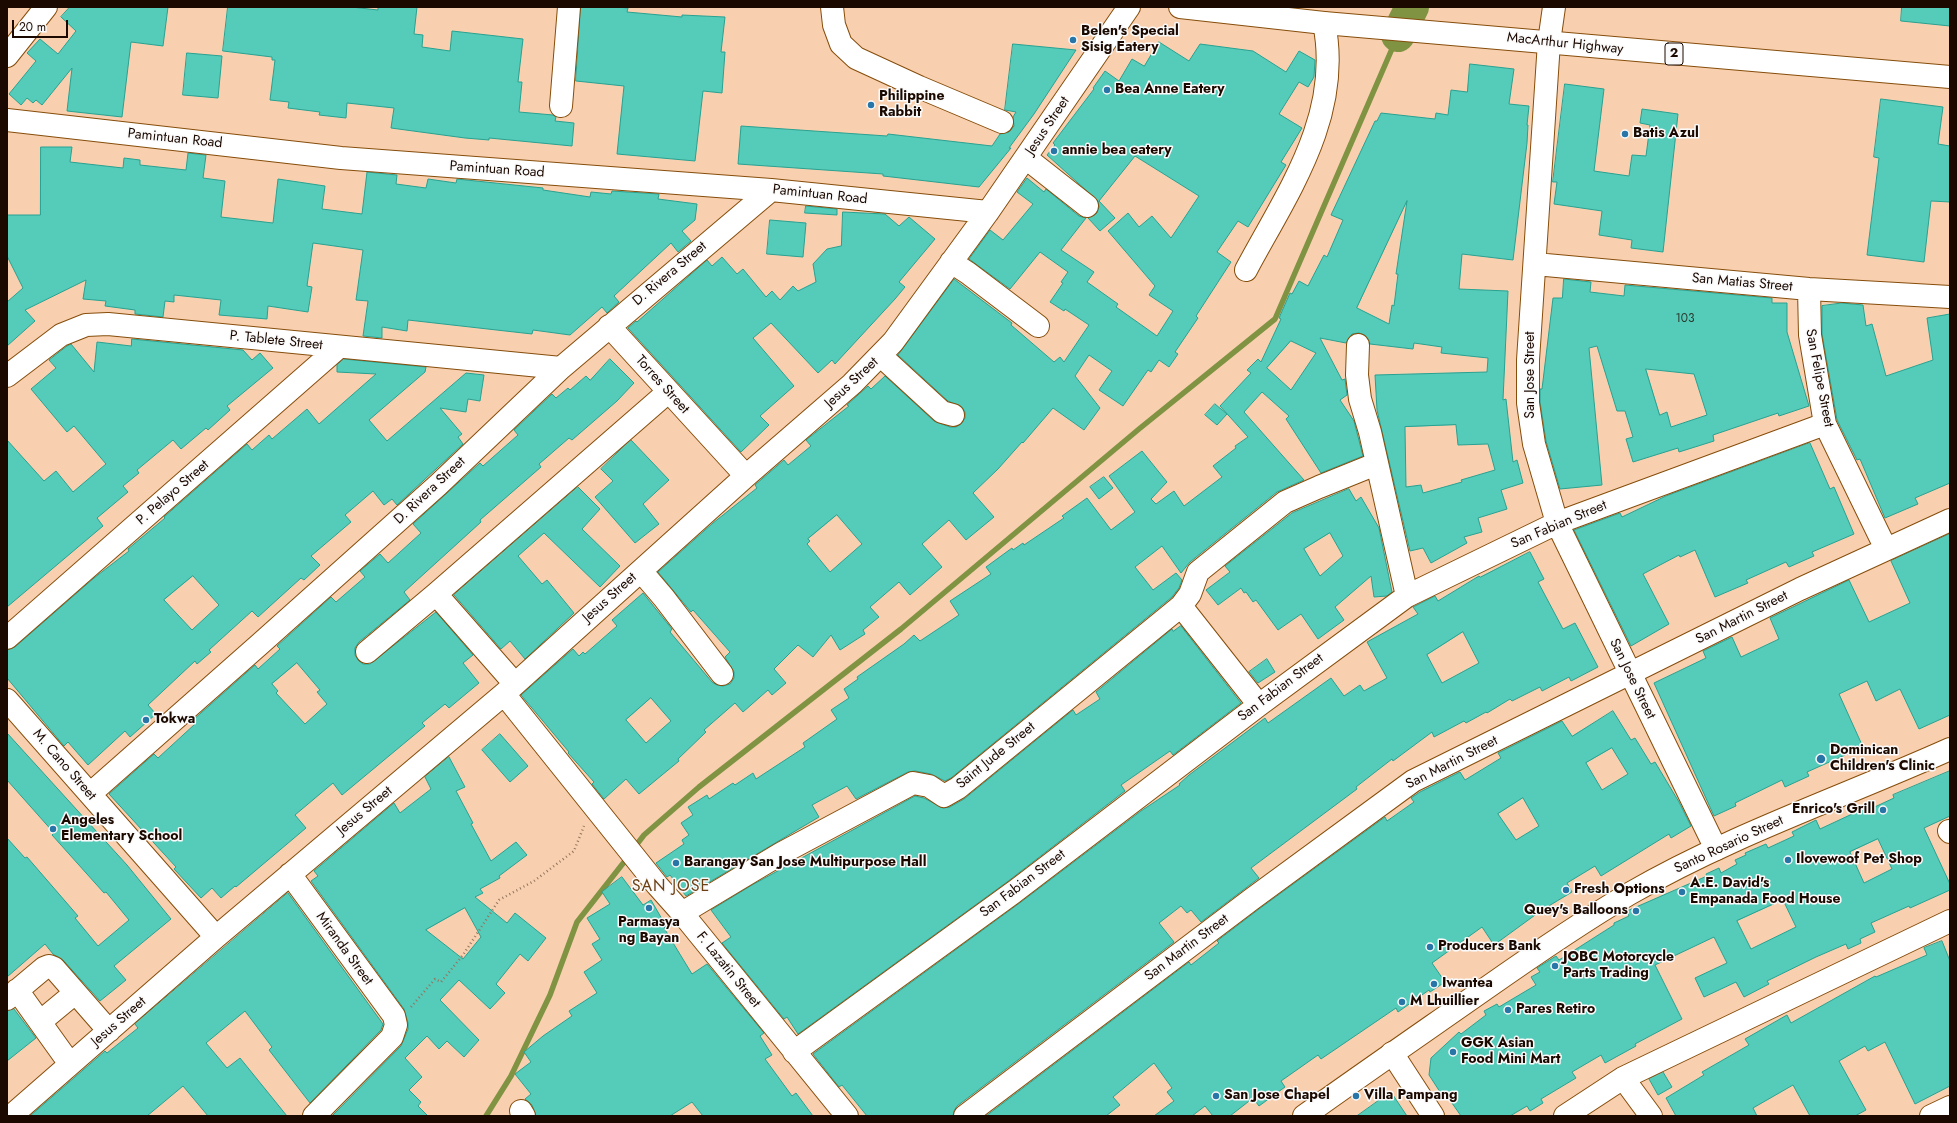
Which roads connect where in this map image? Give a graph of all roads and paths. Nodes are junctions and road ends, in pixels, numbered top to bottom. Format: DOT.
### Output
graph roads {
  1 [pos="46,7"];
  2 [pos="568,7"];
  3 [pos="832,7"];
  4 [pos="1129,7"];
  5 [pos="1180,7"];
  6 [pos="1554,7"];
  7 [pos="1330,24"];
  8 [pos="1550,42"];
  9 [pos="7,56"];
  10 [pos="1950,77"];
  11 [pos="561,106"];
  12 [pos="7,120"];
  13 [pos="1002,122"];
  14 [pos="1026,158"];
  15 [pos="771,190"];
  16 [pos="1087,206"];
  17 [pos="988,212"];
  18 [pos="951,262"];
  19 [pos="1535,264"];
  20 [pos="1246,270"];
  21 [pos="1809,289"];
  22 [pos="1950,297"];
  23 [pos="609,326"];
  24 [pos="1038,326"];
  25 [pos="1358,344"];
  26 [pos="339,347"];
  27 [pos="881,356"];
  28 [pos="561,368"];
  29 [pos="7,376"];
  30 [pos="668,392"];
  31 [pos="953,415"];
  32 [pos="1825,424"];
  33 [pos="1376,464"];
  34 [pos="746,476"];
  35 [pos="1950,520"];
  36 [pos="1557,523"];
  37 [pos="1886,549"];
  38 [pos="640,570"];
  39 [pos="436,594"];
  40 [pos="1407,596"];
  41 [pos="1181,606"];
  42 [pos="7,638"];
  43 [pos="367,652"];
  44 [pos="722,674"];
  45 [pos="1630,675"];
  46 [pos="510,689"];
  47 [pos="7,700"];
  48 [pos="1259,705"];
  49 [pos="1950,750"];
  50 [pos="90,794"];
  51 [pos="599,812"];
  52 [pos="1716,849"];
  53 [pos="290,874"];
  54 [pos="682,913"];
  55 [pos="1950,920"];
  56 [pos="216,938"];
  57 [pos="76,993"];
  58 [pos="12,994"];
  59 [pos="40,1022"];
  60 [pos="396,1025"];
  61 [pos="108,1031"];
  62 [pos="794,1052"];
  63 [pos="1392,1053"];
  64 [pos="70,1064"];
  65 [pos="1623,1078"];
  66 [pos="11,1107"];
  67 [pos="1950,1107"];
  68 [pos="314,1116"];
  69 [pos="848,1116"];
  70 [pos="965,1116"];
  71 [pos="1304,1116"];
  72 [pos="1433,1116"];
  73 [pos="1566,1116"];
  74 [pos="1652,1116"];
  75 [pos="1931,1116"];
  1 -- 9 [label="main road"];
  2 -- 11 [label="main road"];
  3 -- 13 [label="main road"];
  4 -- 14 [label="main road, Jesus Street"];
  5 -- 7 [label="main road, MacArthur Highway / 2"];
  6 -- 8 [label="main road, San Jose Street"];
  7 -- 8 [label="main road, MacArthur Highway / 2"];
  7 -- 20 [label="main road"];
  8 -- 10 [label="main road, MacArthur Highway / 2"];
  8 -- 19 [label="main road, San Jose Street"];
  12 -- 15 [label="main road, Pamintuan Road"];
  14 -- 16 [label="main road"];
  14 -- 17 [label="main road, Jesus Street"];
  15 -- 17 [label="main road, Pamintuan Road"];
  15 -- 23 [label="main road, D. Rivera Street"];
  17 -- 18 [label="main road, Jesus Street"];
  18 -- 24 [label="main road"];
  18 -- 27 [label="main road, Jesus Street"];
  19 -- 21 [label="main road, San Matias Street"];
  19 -- 36 [label="main road, San Jose Street"];
  21 -- 22 [label="main road, San Matias Street"];
  21 -- 32 [label="main road, San Felipe Street"];
  23 -- 28 [label="main road, D. Rivera Street"];
  23 -- 30 [label="main road, Torres Street"];
  25 -- 33 [label="main road"];
  26 -- 28 [label="main road, P. Tablete Street"];
  26 -- 29 [label="main road, P. Tablete Street"];
  26 -- 42 [label="main road, P. Pelayo Street"];
  27 -- 31 [label="main road"];
  27 -- 34 [label="main road, Jesus Street"];
  28 -- 50 [label="main road, D. Rivera Street"];
  30 -- 34 [label="main road, Torres Street"];
  30 -- 39 [label="main road"];
  32 -- 36 [label="main road, San Fabian Street"];
  32 -- 37 [label="main road, San Felipe Street"];
  33 -- 40 [label="main road"];
  33 -- 41 [label="main road"];
  34 -- 38 [label="main road, Jesus Street"];
  35 -- 37 [label="main road, San Martin Street"];
  36 -- 40 [label="main road, San Fabian Street"];
  36 -- 45 [label="main road, San Jose Street"];
  37 -- 45 [label="main road, San Martin Street"];
  38 -- 44 [label="main road"];
  38 -- 46 [label="main road, Jesus Street"];
  39 -- 43 [label="main road"];
  39 -- 46 [label="main road, F. Lazatin Street"];
  40 -- 48 [label="main road, San Fabian Street"];
  41 -- 48 [label="main road"];
  41 -- 54 [label="main road, Saint Jude Street"];
  45 -- 52 [label="main road, San Jose Street"];
  45 -- 70 [label="main road, San Martin Street"];
  46 -- 51 [label="main road, F. Lazatin Street"];
  46 -- 53 [label="main road, Jesus Street"];
  47 -- 50 [label="main road, M. Cano Street"];
  48 -- 62 [label="main road, San Fabian Street"];
  49 -- 52 [label="main road, Santo Rosario Street"];
  50 -- 56 [label="main road, M. Cano Street"];
  51 -- 54 [label="main road, F. Lazatin Street"];
  51 -- 60 [label="path"];
  52 -- 63 [label="main road, Santo Rosario Street"];
  53 -- 56 [label="main road, Jesus Street"];
  53 -- 60 [label="main road, Miranda Street"];
  54 -- 62 [label="main road, F. Lazatin Street"];
  55 -- 65 [label="main road"];
  56 -- 61 [label="main road, Jesus Street"];
  57 -- 58 [label="main road"];
  57 -- 59 [label="main road"];
  57 -- 61 [label="main road"];
  58 -- 59 [label="main road"];
  59 -- 64 [label="main road"];
  60 -- 68 [label="main road"];
  61 -- 64 [label="main road, Jesus Street"];
  62 -- 69 [label="main road, F. Lazatin Street"];
  63 -- 71 [label="main road, Santo Rosario Street"];
  63 -- 72 [label="main road"];
  64 -- 66 [label="main road, Jesus Street"];
  65 -- 73 [label="main road"];
  65 -- 74 [label="main road"];
  67 -- 75 [label="main road"];
}
